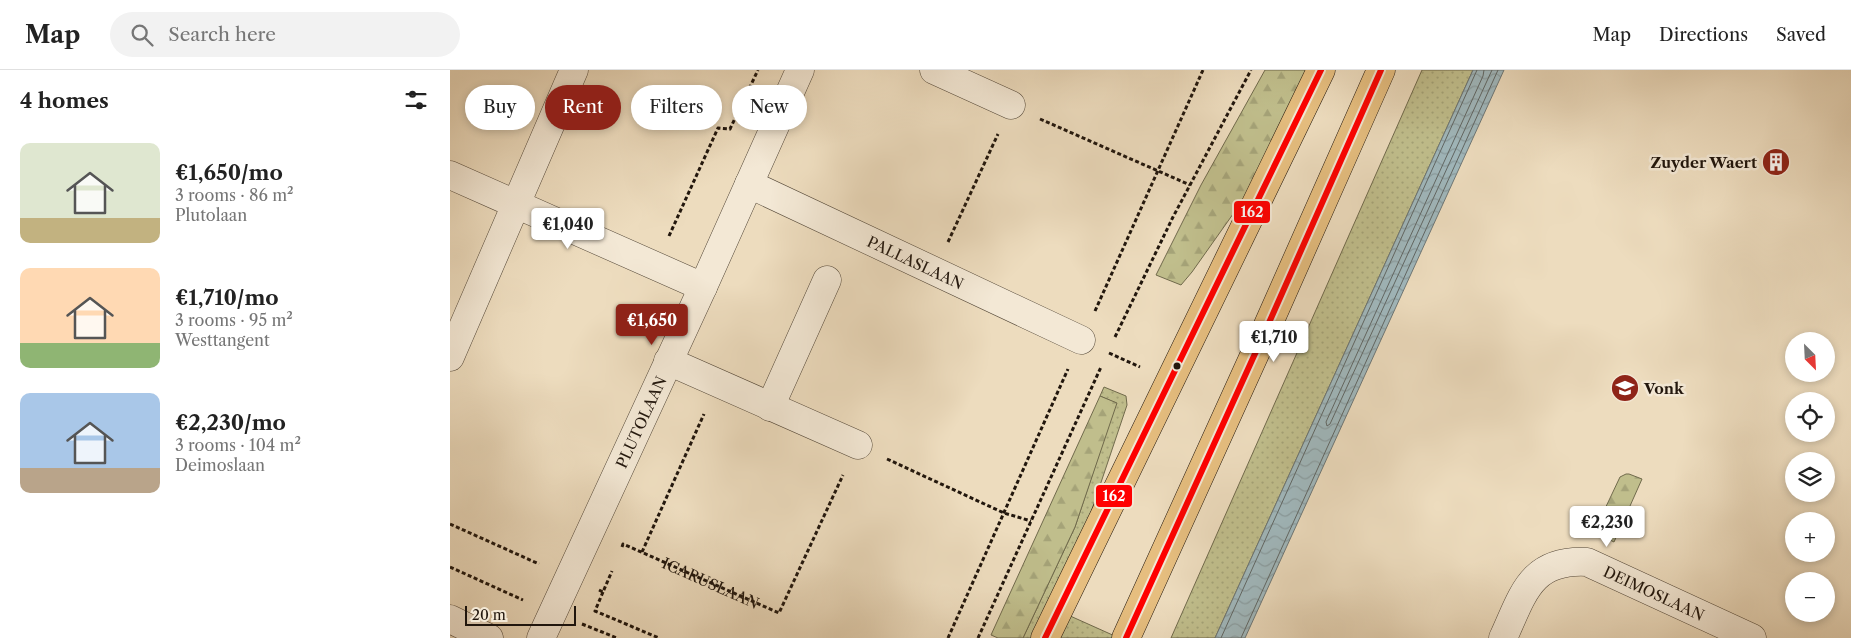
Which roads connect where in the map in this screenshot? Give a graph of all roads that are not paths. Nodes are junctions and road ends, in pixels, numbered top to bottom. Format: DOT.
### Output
graph roads {
  1 [pos="574,70"];
  2 [pos="800,70"];
  3 [pos="934,70"];
  4 [pos="1321,70"];
  5 [pos="1380,70"];
  6 [pos="1010,105"];
  7 [pos="450,175"];
  8 [pos="749,184"];
  9 [pos="516,204"];
  10 [pos="827,280"];
  11 [pos="703,287"];
  12 [pos="1082,340"];
  13 [pos="450,357"];
  14 [pos="668,361"];
  15 [pos="770,407"];
  16 [pos="858,445"];
  17 [pos="450,619"];
  18 [pos="489,638"];
  19 [pos="541,638"];
  20 [pos="1046,638"];
  21 [pos="1126,638"];
  22 [pos="1503,638"];
  23 [pos="1752,638"];
  1 -- 9 [label="street"];
  2 -- 8 [label="street, PLUTOLAAN"];
  3 -- 6 [label="street"];
  4 -- 20 [label="main road"];
  5 -- 21 [label="main road"];
  7 -- 9 [label="street"];
  8 -- 11 [label="street, PLUTOLAAN"];
  8 -- 12 [label="street, PALLASLAAN"];
  9 -- 11 [label="street"];
  9 -- 13 [label="street"];
  10 -- 15 [label="street"];
  11 -- 14 [label="street, PLUTOLAAN"];
  14 -- 15 [label="street"];
  14 -- 19 [label="street, PLUTOLAAN"];
  15 -- 16 [label="street"];
  17 -- 18 [label="street"];
  22 -- 23 [label="street, DEIMOSLAAN"];
}
